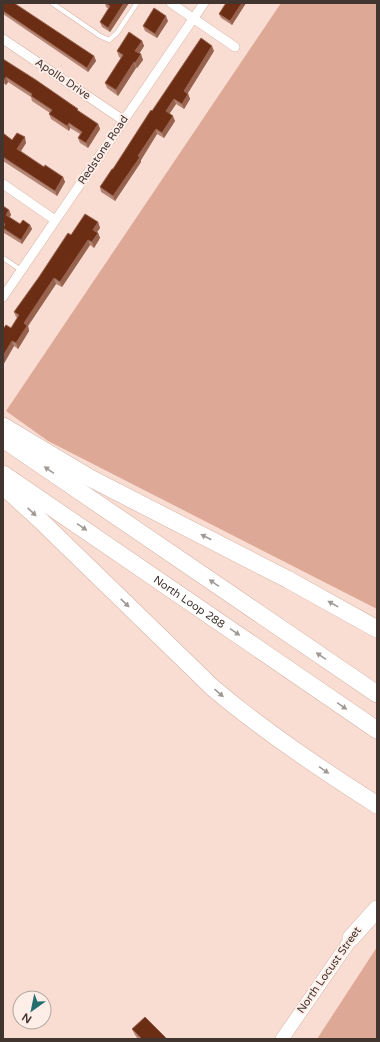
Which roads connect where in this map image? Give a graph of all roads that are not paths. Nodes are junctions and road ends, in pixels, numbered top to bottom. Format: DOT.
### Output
graph roads {
  1 [pos="52,3"];
  2 [pos="137,3"];
  3 [pos="171,3"];
  4 [pos="204,3"];
  5 [pos="193,18"];
  6 [pos="3,39"];
  7 [pos="235,47"];
  8 [pos="123,120"];
  9 [pos="3,184"];
  10 [pos="55,220"];
  11 [pos="3,258"];
  12 [pos="21,270"];
  13 [pos="3,297"];
  14 [pos="3,426"];
  15 [pos="3,439"];
  16 [pos="3,474"];
  17 [pos="3,486"];
  18 [pos="377,629"];
  19 [pos="377,694"];
  20 [pos="377,730"];
  21 [pos="377,806"];
  22 [pos="377,900"];
  23 [pos="377,909"];
  24 [pos="351,938"];
  25 [pos="282,1039"];
  1 -- 2 [label="lane"];
  3 -- 5 [label="street"];
  4 -- 5 [label="street, Redstone Road"];
  5 -- 7 [label="street"];
  5 -- 8 [label="street, Redstone Road"];
  6 -- 8 [label="street, Apollo Drive"];
  8 -- 10 [label="street, Redstone Road"];
  9 -- 10 [label="street"];
  10 -- 12 [label="street, Redstone Road"];
  11 -- 12 [label="lane"];
  12 -- 13 [label="street, Redstone Road"];
  18 -- 14 [label="highway, one-way"];
  19 -- 15 [label="highway, one-way"];
  16 -- 20 [label="highway, North Loop 288, one-way"];
  17 -- 21 [label="highway, one-way"];
  22 -- 24 [label="main road, North Locust Street"];
  23 -- 24 [label="highway"];
  24 -- 25 [label="main road, North Locust Street"];
}
